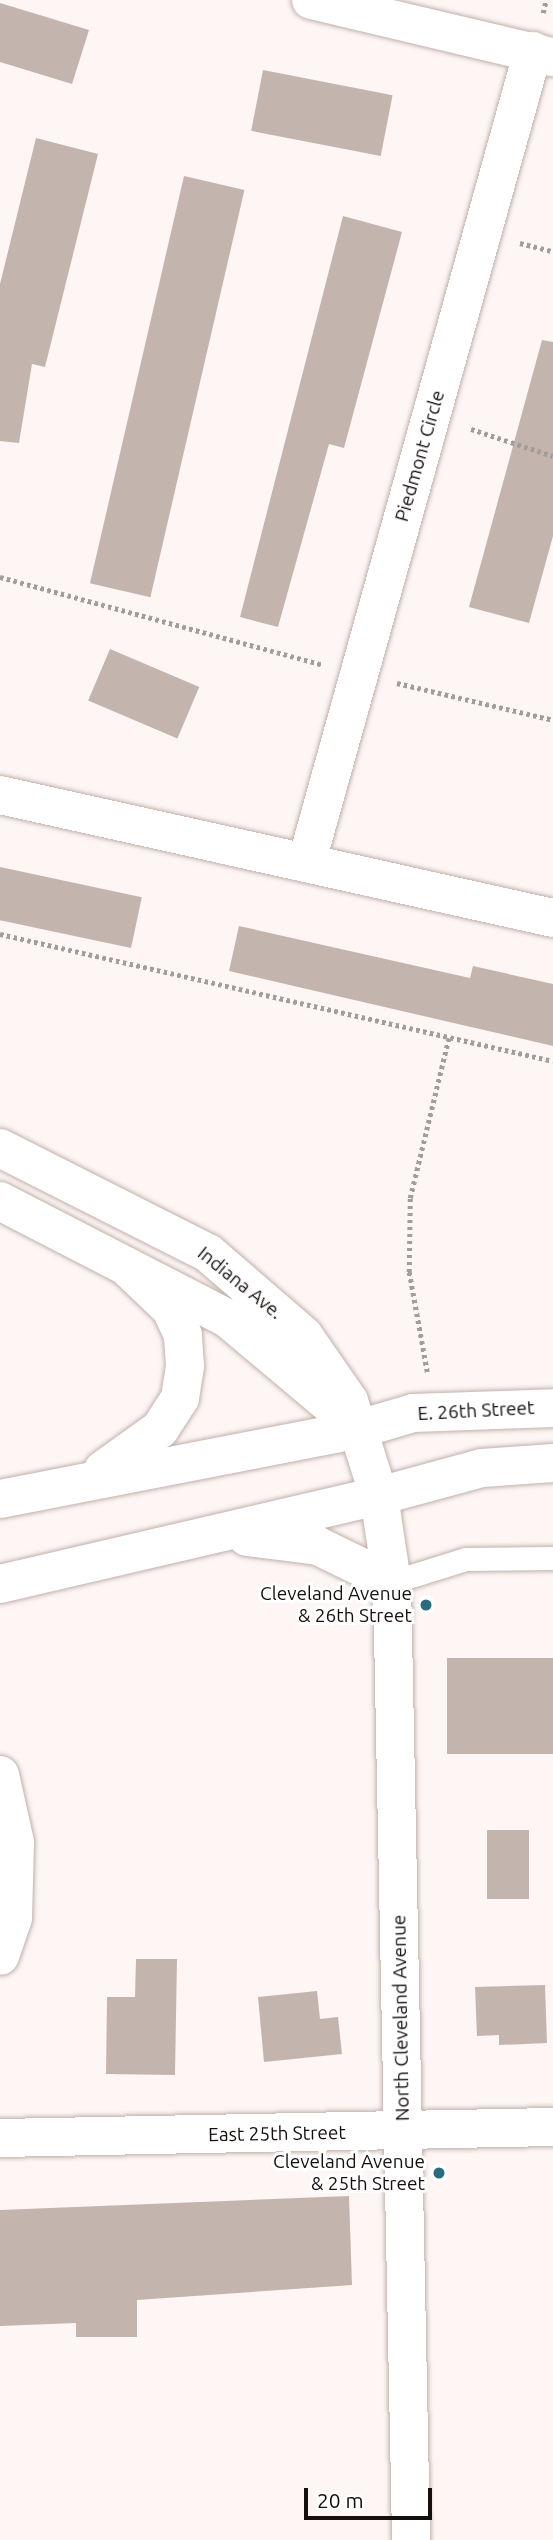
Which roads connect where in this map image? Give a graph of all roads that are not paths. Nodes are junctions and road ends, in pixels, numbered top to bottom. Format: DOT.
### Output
graph roads {
  1 [pos="311,0"];
  2 [pos="543,54"];
  3 [pos="0,795"];
  4 [pos="307,861"];
  5 [pos="553,918"];
  6 [pos="0,1148"];
  7 [pos="0,1201"];
  8 [pos="130,1270"];
  9 [pos="553,1408"];
  10 [pos="359,1429"];
  11 [pos="553,1464"];
  12 [pos="87,1479"];
  13 [pos="379,1496"];
  14 [pos="0,1499"];
  15 [pos="185,1541"];
  16 [pos="553,1558"];
  17 [pos="392,1582"];
  18 [pos="0,1584"];
  19 [pos="0,1775"];
  20 [pos="0,1956"];
  21 [pos="553,2127"];
  22 [pos="404,2132"];
  23 [pos="0,2138"];
  24 [pos="411,2540"];
  1 -- 2 [label="main road, Piedmont Circle"];
  2 -- 4 [label="main road, Piedmont Circle"];
  3 -- 4 [label="main road"];
  4 -- 5 [label="main road"];
  6 -- 10 [label="main road, Indiana Ave."];
  7 -- 8 [label="main road, Indiana Ave."];
  8 -- 10 [label="main road, Indiana Ave."];
  8 -- 12 [label="main road"];
  9 -- 10 [label="main road, E. 26th Street"];
  10 -- 12 [label="main road, E. 26th Street"];
  10 -- 13 [label="main road, Indiana Ave."];
  11 -- 13 [label="main road"];
  12 -- 14 [label="main road, E. 26th Street"];
  13 -- 15 [label="main road"];
  13 -- 17 [label="main road, North Cleveland Avenue"];
  15 -- 17 [label="main road"];
  15 -- 18 [label="main road"];
  16 -- 17 [label="lane"];
  17 -- 22 [label="main road, North Cleveland Avenue"];
  19 -- 20 [label="main road"];
  21 -- 22 [label="main road, East 25th Street"];
  22 -- 23 [label="main road, East 25th Street"];
  22 -- 24 [label="main road, North Cleveland Avenue"];
}
